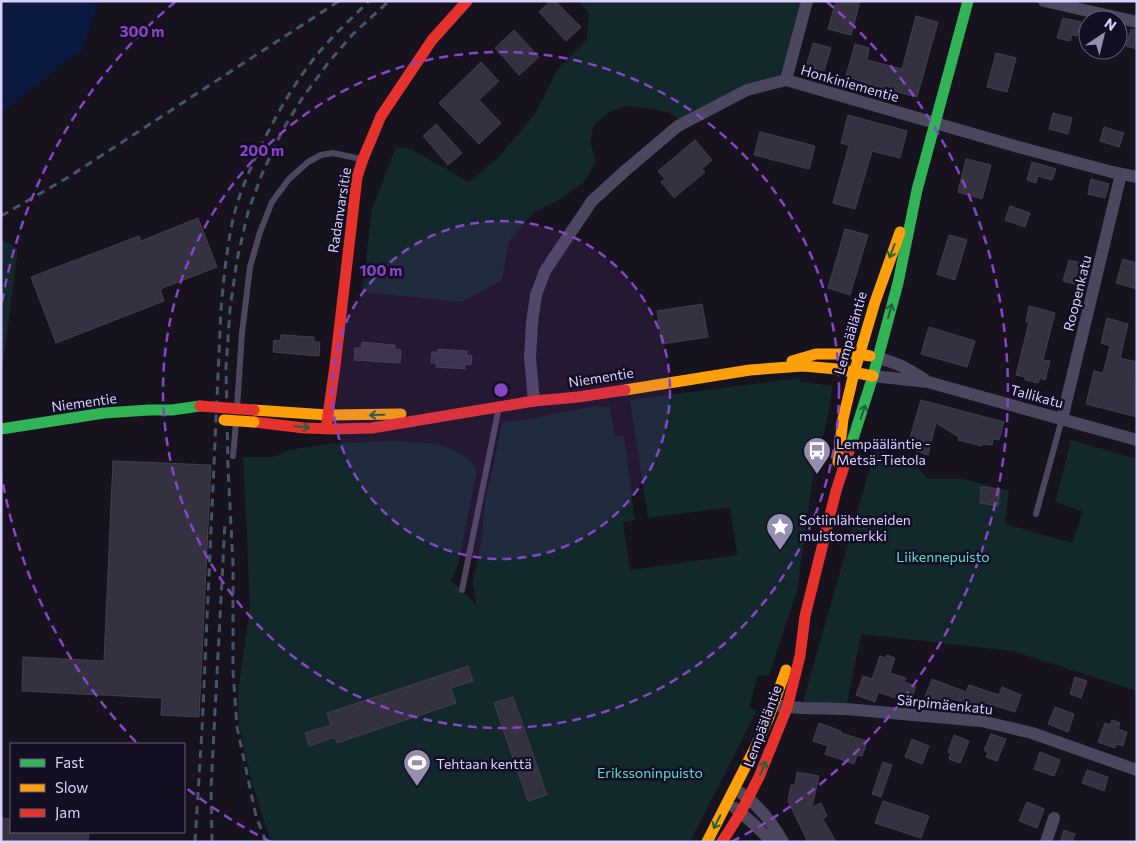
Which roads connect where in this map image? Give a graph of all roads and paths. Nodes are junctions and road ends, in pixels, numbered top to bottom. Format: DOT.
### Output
graph roads {
  1 [pos="467,1"];
  2 [pos="807,1"];
  3 [pos="968,1"];
  4 [pos="1044,1"];
  5 [pos="1137,22"];
  6 [pos="786,80"];
  7 [pos="935,123"];
  8 [pos="363,159"];
  9 [pos="1121,174"];
  10 [pos="1137,177"];
  11 [pos="917,190"];
  12 [pos="859,354"];
  13 [pos="877,358"];
  14 [pos="335,366"];
  15 [pos="763,369"];
  16 [pos="854,372"];
  17 [pos="873,376"];
  18 [pos="928,382"];
  19 [pos="534,401"];
  20 [pos="499,407"];
  21 [pos="204,414"];
  22 [pos="340,415"];
  23 [pos="444,415"];
  24 [pos="327,416"];
  25 [pos="1062,419"];
  26 [pos="1,429"];
  27 [pos="326,429"];
  28 [pos="339,429"];
  29 [pos="1137,440"];
  30 [pos="233,456"];
  31 [pos="836,491"];
  32 [pos="1036,514"];
  33 [pos="462,590"];
  34 [pos="805,617"];
  35 [pos="773,705"];
  36 [pos="787,708"];
  37 [pos="1137,770"];
  38 [pos="734,788"];
  39 [pos="749,798"];
  40 [pos="727,802"];
  41 [pos="741,812"];
  42 [pos="1054,818"];
  43 [pos="707,842"];
  44 [pos="722,842"];
  45 [pos="772,842"];
  46 [pos="783,842"];
  47 [pos="1046,842"];
  1 -- 8 [label="main road, Radanvarsitie"];
  2 -- 6 [label="street"];
  3 -- 7 [label="main road, Lempääläntie"];
  4 -- 5 [label="street"];
  6 -- 7 [label="street, Honkiniementie"];
  6 -- 19 [label="street, Honkiniementie"];
  7 -- 9 [label="street, Honkiniementie"];
  7 -- 11 [label="main road, Lempääläntie"];
  8 -- 14 [label="main road, Radanvarsitie"];
  8 -- 30 [label="lane"];
  9 -- 10 [label="street, Honkiniementie"];
  9 -- 25 [label="street, Roopenkatu"];
  11 -- 12 [label="main road, Lempääläntie, one-way"];
  13 -- 11 [label="main road, Lempääläntie, one-way"];
  12 -- 13 [label="main road, Niementie"];
  12 -- 15 [label="main road, Niementie"];
  12 -- 16 [label="main road, Lempääläntie"];
  13 -- 17 [label="main road, Lempääläntie"];
  13 -- 18 [label="street, Tallikatu"];
  14 -- 22 [label="main road, Radanvarsitie"];
  14 -- 24 [label="main road, Radanvarsitie"];
  15 -- 16 [label="main road, Niementie"];
  15 -- 19 [label="main road, Niementie"];
  16 -- 17 [label="main road, Niementie"];
  16 -- 31 [label="main road, Lempääläntie"];
  17 -- 18 [label="street, Tallikatu"];
  31 -- 17 [label="main road, Lempääläntie, one-way"];
  18 -- 25 [label="street, Tallikatu"];
  19 -- 20 [label="main road, Niementie"];
  20 -- 23 [label="main road, Niementie"];
  20 -- 33 [label="lane"];
  21 -- 24 [label="main road, Niementie, bridge"];
  21 -- 26 [label="main road, Niementie"];
  21 -- 27 [label="main road, Niementie, one-way, bridge"];
  23 -- 22 [label="main road, Niementie, one-way"];
  22 -- 24 [label="main road, Niementie"];
  22 -- 28 [label="main road, Radanvarsitie"];
  23 -- 28 [label="main road, Niementie"];
  24 -- 27 [label="main road, Radanvarsitie"];
  25 -- 29 [label="street, Tallikatu"];
  25 -- 32 [label="lane"];
  27 -- 28 [label="main road, Niementie"];
  31 -- 34 [label="main road, Lempääläntie"];
  34 -- 35 [label="main road, Lempääläntie"];
  34 -- 36 [label="main road, Lempääläntie"];
  35 -- 36 [label="street, Särpimäenkatu"];
  35 -- 38 [label="main road, Lempääläntie"];
  36 -- 37 [label="street, Särpimäenkatu"];
  39 -- 36 [label="main road, Lempääläntie, one-way"];
  38 -- 39 [label="street"];
  38 -- 40 [label="main road, Lempääläntie"];
  39 -- 41 [label="main road, Lempääläntie"];
  39 -- 46 [label="street"];
  40 -- 41 [label="street"];
  40 -- 43 [label="main road, Lempääläntie, one-way"];
  41 -- 44 [label="main road, Lempääläntie"];
  41 -- 45 [label="street"];
  42 -- 47 [label="street"];
}
